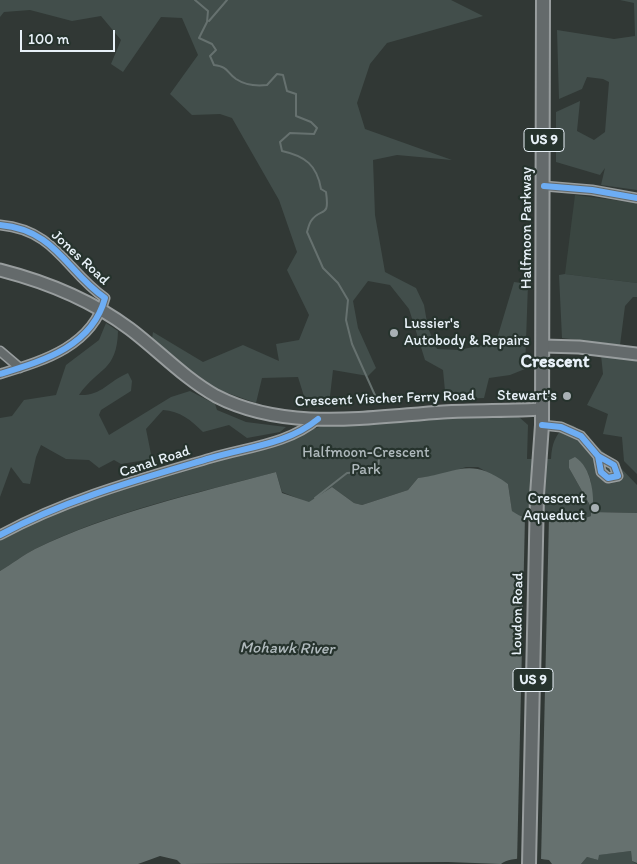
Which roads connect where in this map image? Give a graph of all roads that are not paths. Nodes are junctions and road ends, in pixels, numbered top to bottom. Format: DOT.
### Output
graph roads {
  1 [pos="544,0"];
  2 [pos="544,186"];
  3 [pos="637,198"];
  4 [pos="0,225"];
  5 [pos="0,270"];
  6 [pos="102,309"];
  7 [pos="542,346"];
  8 [pos="0,351"];
  9 [pos="637,354"];
  10 [pos="20,368"];
  11 [pos="0,374"];
  12 [pos="542,409"];
  13 [pos="318,419"];
  14 [pos="542,426"];
  15 [pos="598,456"];
  16 [pos="0,535"];
  17 [pos="529,864"];
  1 -- 2 [label="main road, Halfmoon Parkway / US 9"];
  2 -- 3 [label="street"];
  2 -- 7 [label="main road, Halfmoon Parkway / US 9"];
  4 -- 6 [label="street, Jones Road"];
  5 -- 6 [label="main road, Crescent Vischer Ferry Road"];
  6 -- 10 [label="street"];
  6 -- 13 [label="main road, Crescent Vischer Ferry Road"];
  7 -- 9 [label="main road"];
  7 -- 12 [label="main road, Halfmoon Parkway / US 9"];
  8 -- 10 [label="street"];
  10 -- 11 [label="street"];
  12 -- 13 [label="main road, Crescent Vischer Ferry Road"];
  12 -- 14 [label="main road, Halfmoon Parkway / US 9"];
  13 -- 16 [label="street, Canal Road"];
  14 -- 15 [label="street"];
  14 -- 17 [label="main road, Loudon Road / US 9"];
}
